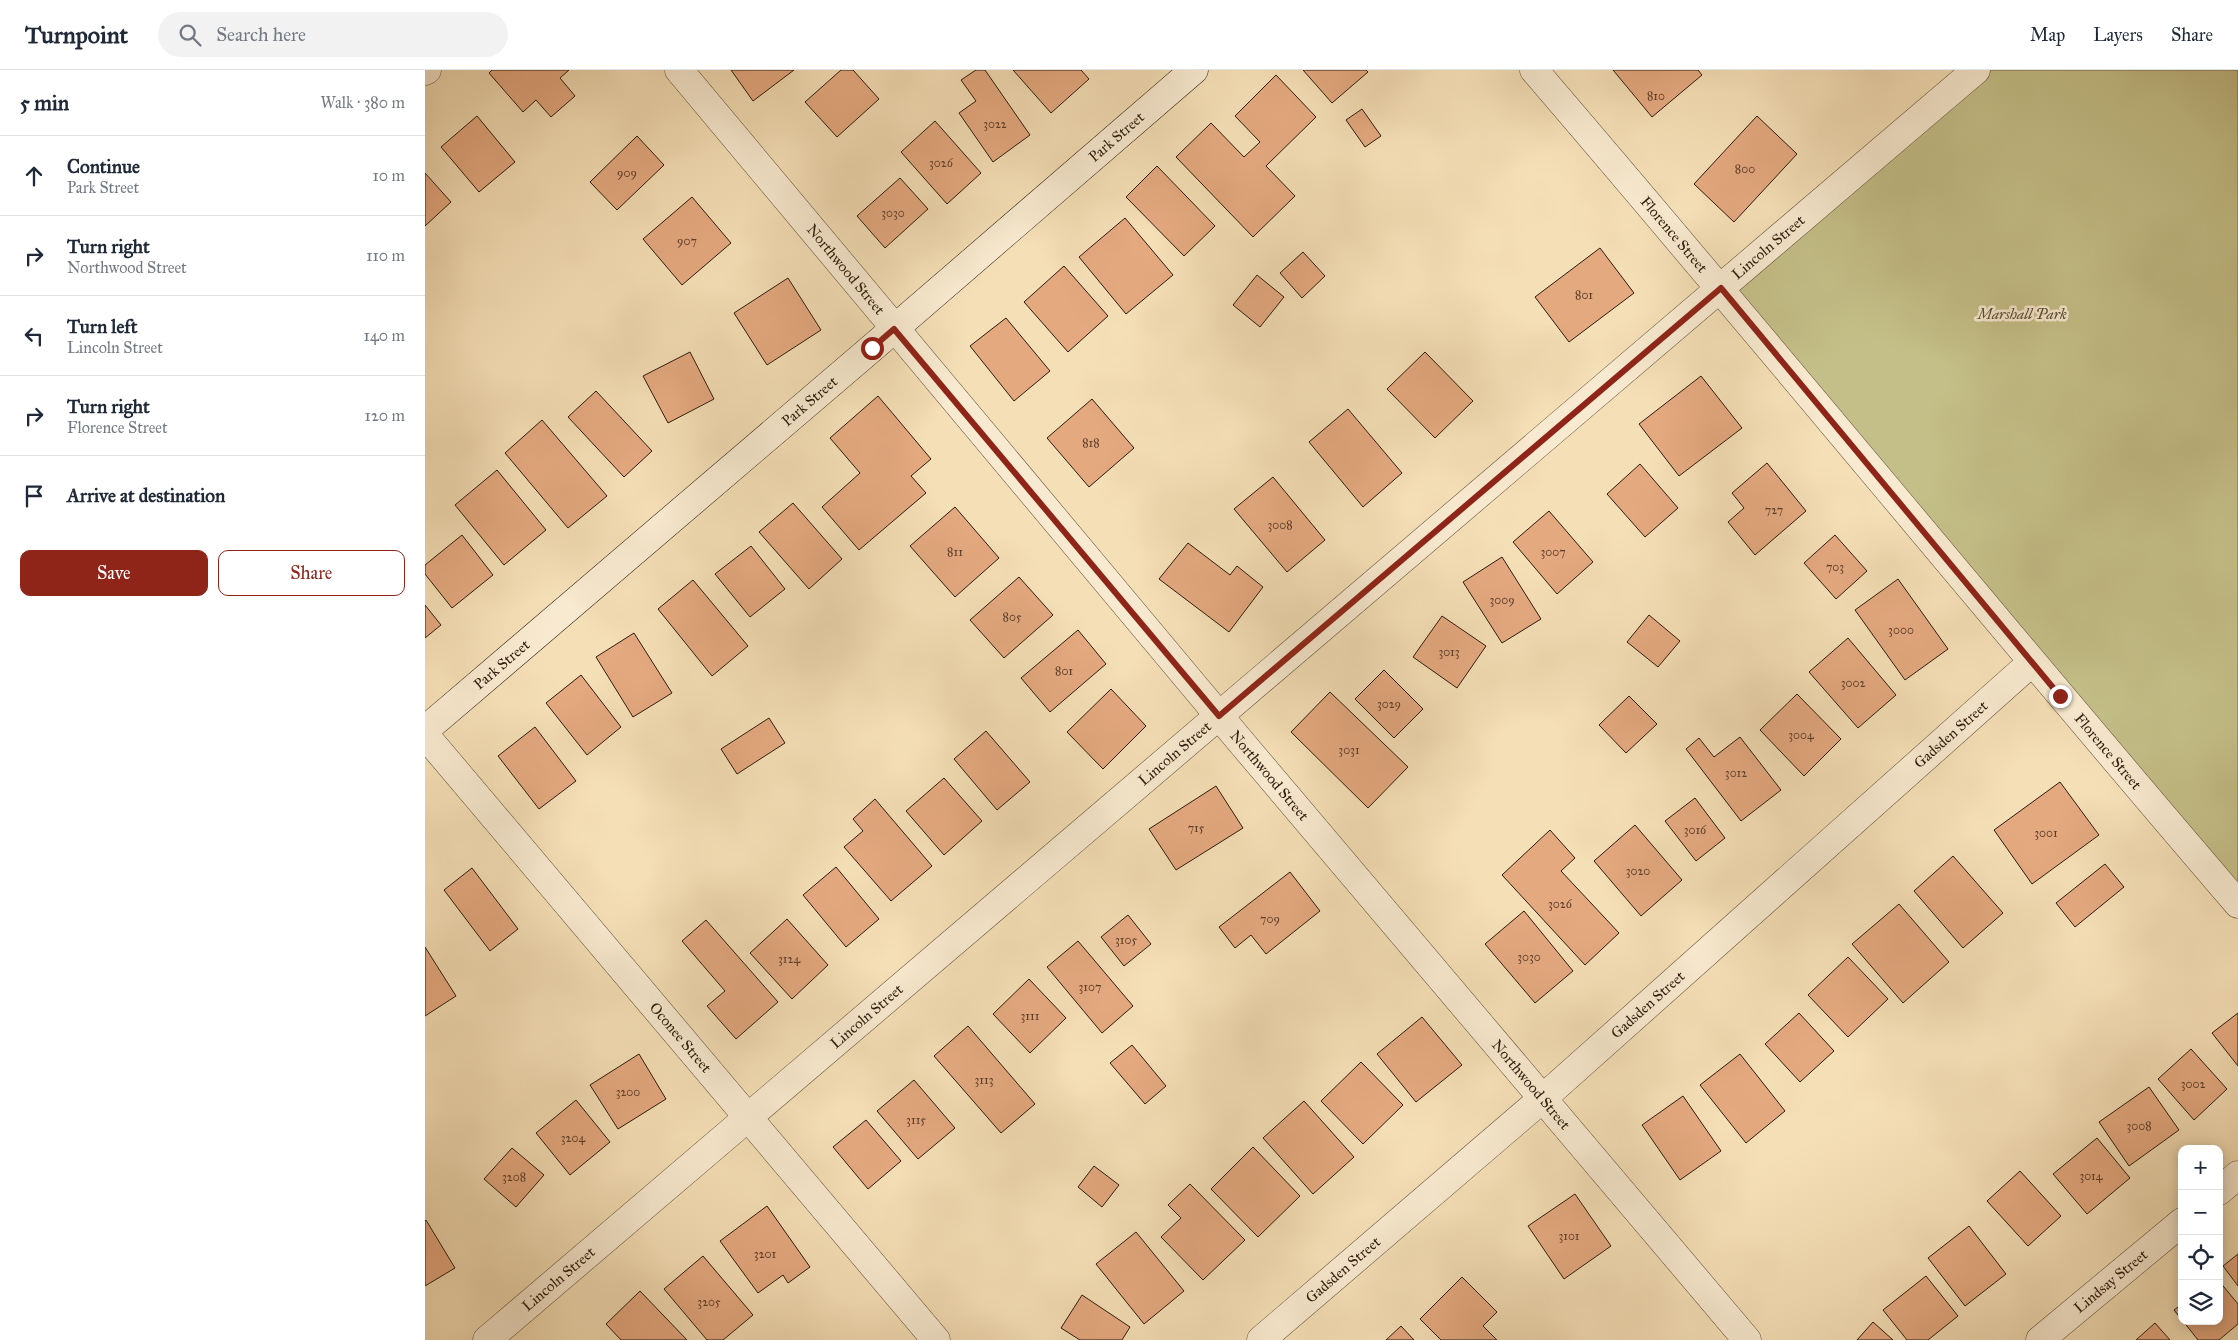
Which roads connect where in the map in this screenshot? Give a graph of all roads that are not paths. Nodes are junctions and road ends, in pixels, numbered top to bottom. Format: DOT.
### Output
graph roads {
  1 [pos="679,70"];
  2 [pos="1193,70"];
  3 [pos="1534,70"];
  4 [pos="1976,70"];
  5 [pos="1721,288"];
  6 [pos="894,329"];
  7 [pos="2031,663"];
  8 [pos="1219,716"];
  9 [pos="425,730"];
  10 [pos="425,735"];
  11 [pos="2238,904"];
  12 [pos="1542,1099"];
  13 [pos="748,1117"];
  14 [pos="2238,1175"];
  15 [pos="2220,1190"];
  16 [pos="2178,1225"];
  17 [pos="487,1340"];
  18 [pos="936,1340"];
  19 [pos="1261,1340"];
  20 [pos="1747,1340"];
  21 [pos="2040,1340"];
  1 -- 6 [label="street, Northwood Street"];
  2 -- 6 [label="street, Park Street"];
  3 -- 5 [label="street, Florence Street"];
  4 -- 5 [label="street, Lincoln Street"];
  5 -- 7 [label="street, Florence Street"];
  5 -- 8 [label="street, Lincoln Street"];
  6 -- 8 [label="street, Northwood Street"];
  6 -- 9 [label="street, Park Street"];
  7 -- 11 [label="street, Florence Street"];
  7 -- 12 [label="street, Gadsden Street"];
  8 -- 12 [label="street, Northwood Street"];
  8 -- 13 [label="street, Lincoln Street"];
  10 -- 13 [label="street, Oconee Street"];
  12 -- 19 [label="street, Gadsden Street"];
  12 -- 20 [label="street, Northwood Street"];
  13 -- 17 [label="street, Lincoln Street"];
  13 -- 18 [label="street, Oconee Street"];
  14 -- 15 [label="street"];
  16 -- 21 [label="street, Lindsay Street"];
}
